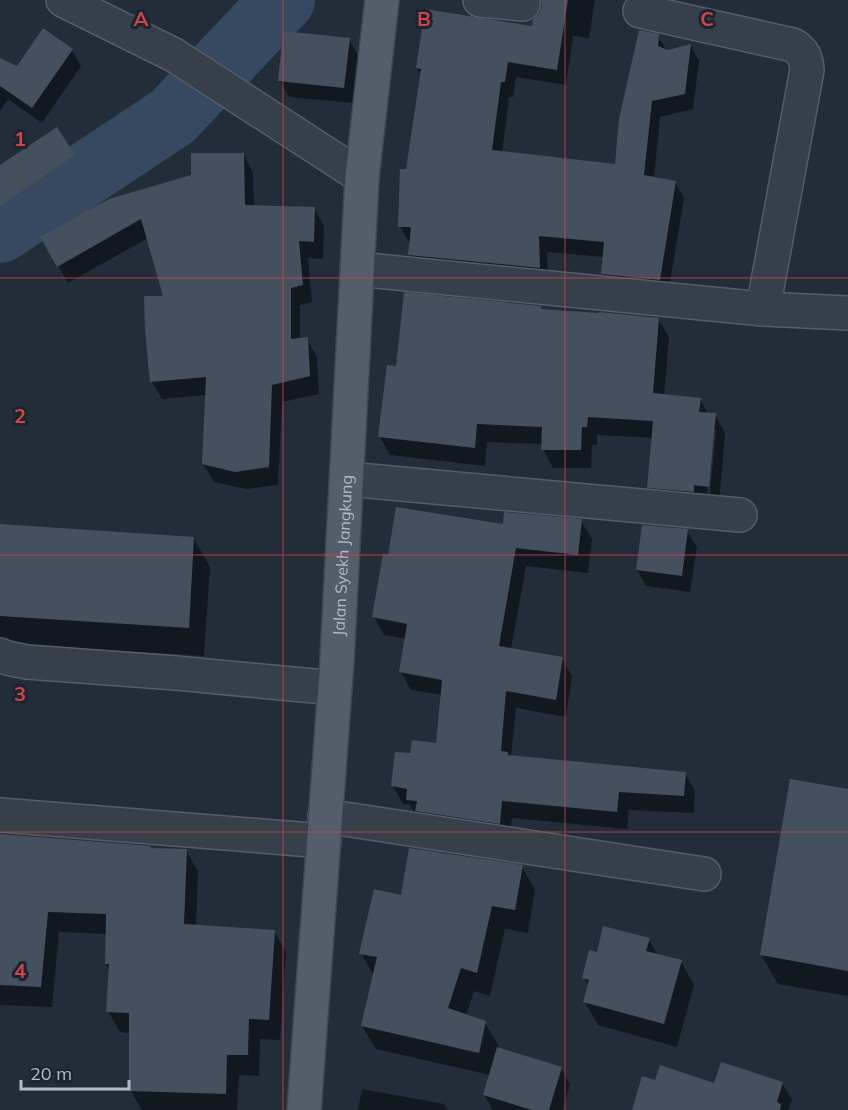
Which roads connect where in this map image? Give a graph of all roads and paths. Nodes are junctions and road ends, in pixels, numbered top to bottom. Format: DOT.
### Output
graph roads {
  1 [pos="63,0"];
  2 [pos="382,0"];
  3 [pos="480,0"];
  4 [pos="523,4"];
  5 [pos="640,11"];
  6 [pos="362,177"];
  7 [pos="357,269"];
  8 [pos="763,309"];
  9 [pos="848,313"];
  10 [pos="347,479"];
  11 [pos="740,515"];
  12 [pos="0,655"];
  13 [pos="335,688"];
  14 [pos="0,815"];
  15 [pos="325,828"];
  16 [pos="704,874"];
  17 [pos="304,1110"];
  1 -- 6 [label="street"];
  2 -- 6 [label="main road, Jalan Syekh Jangkung"];
  3 -- 4 [label="street"];
  5 -- 8 [label="street"];
  6 -- 7 [label="main road, Jalan Syekh Jangkung"];
  7 -- 8 [label="street"];
  7 -- 10 [label="main road, Jalan Syekh Jangkung"];
  8 -- 9 [label="street"];
  10 -- 11 [label="street"];
  10 -- 13 [label="main road, Jalan Syekh Jangkung"];
  12 -- 13 [label="street"];
  13 -- 15 [label="main road, Jalan Syekh Jangkung"];
  14 -- 15 [label="street"];
  15 -- 16 [label="street"];
  15 -- 17 [label="main road, Jalan Syekh Jangkung"];
}
